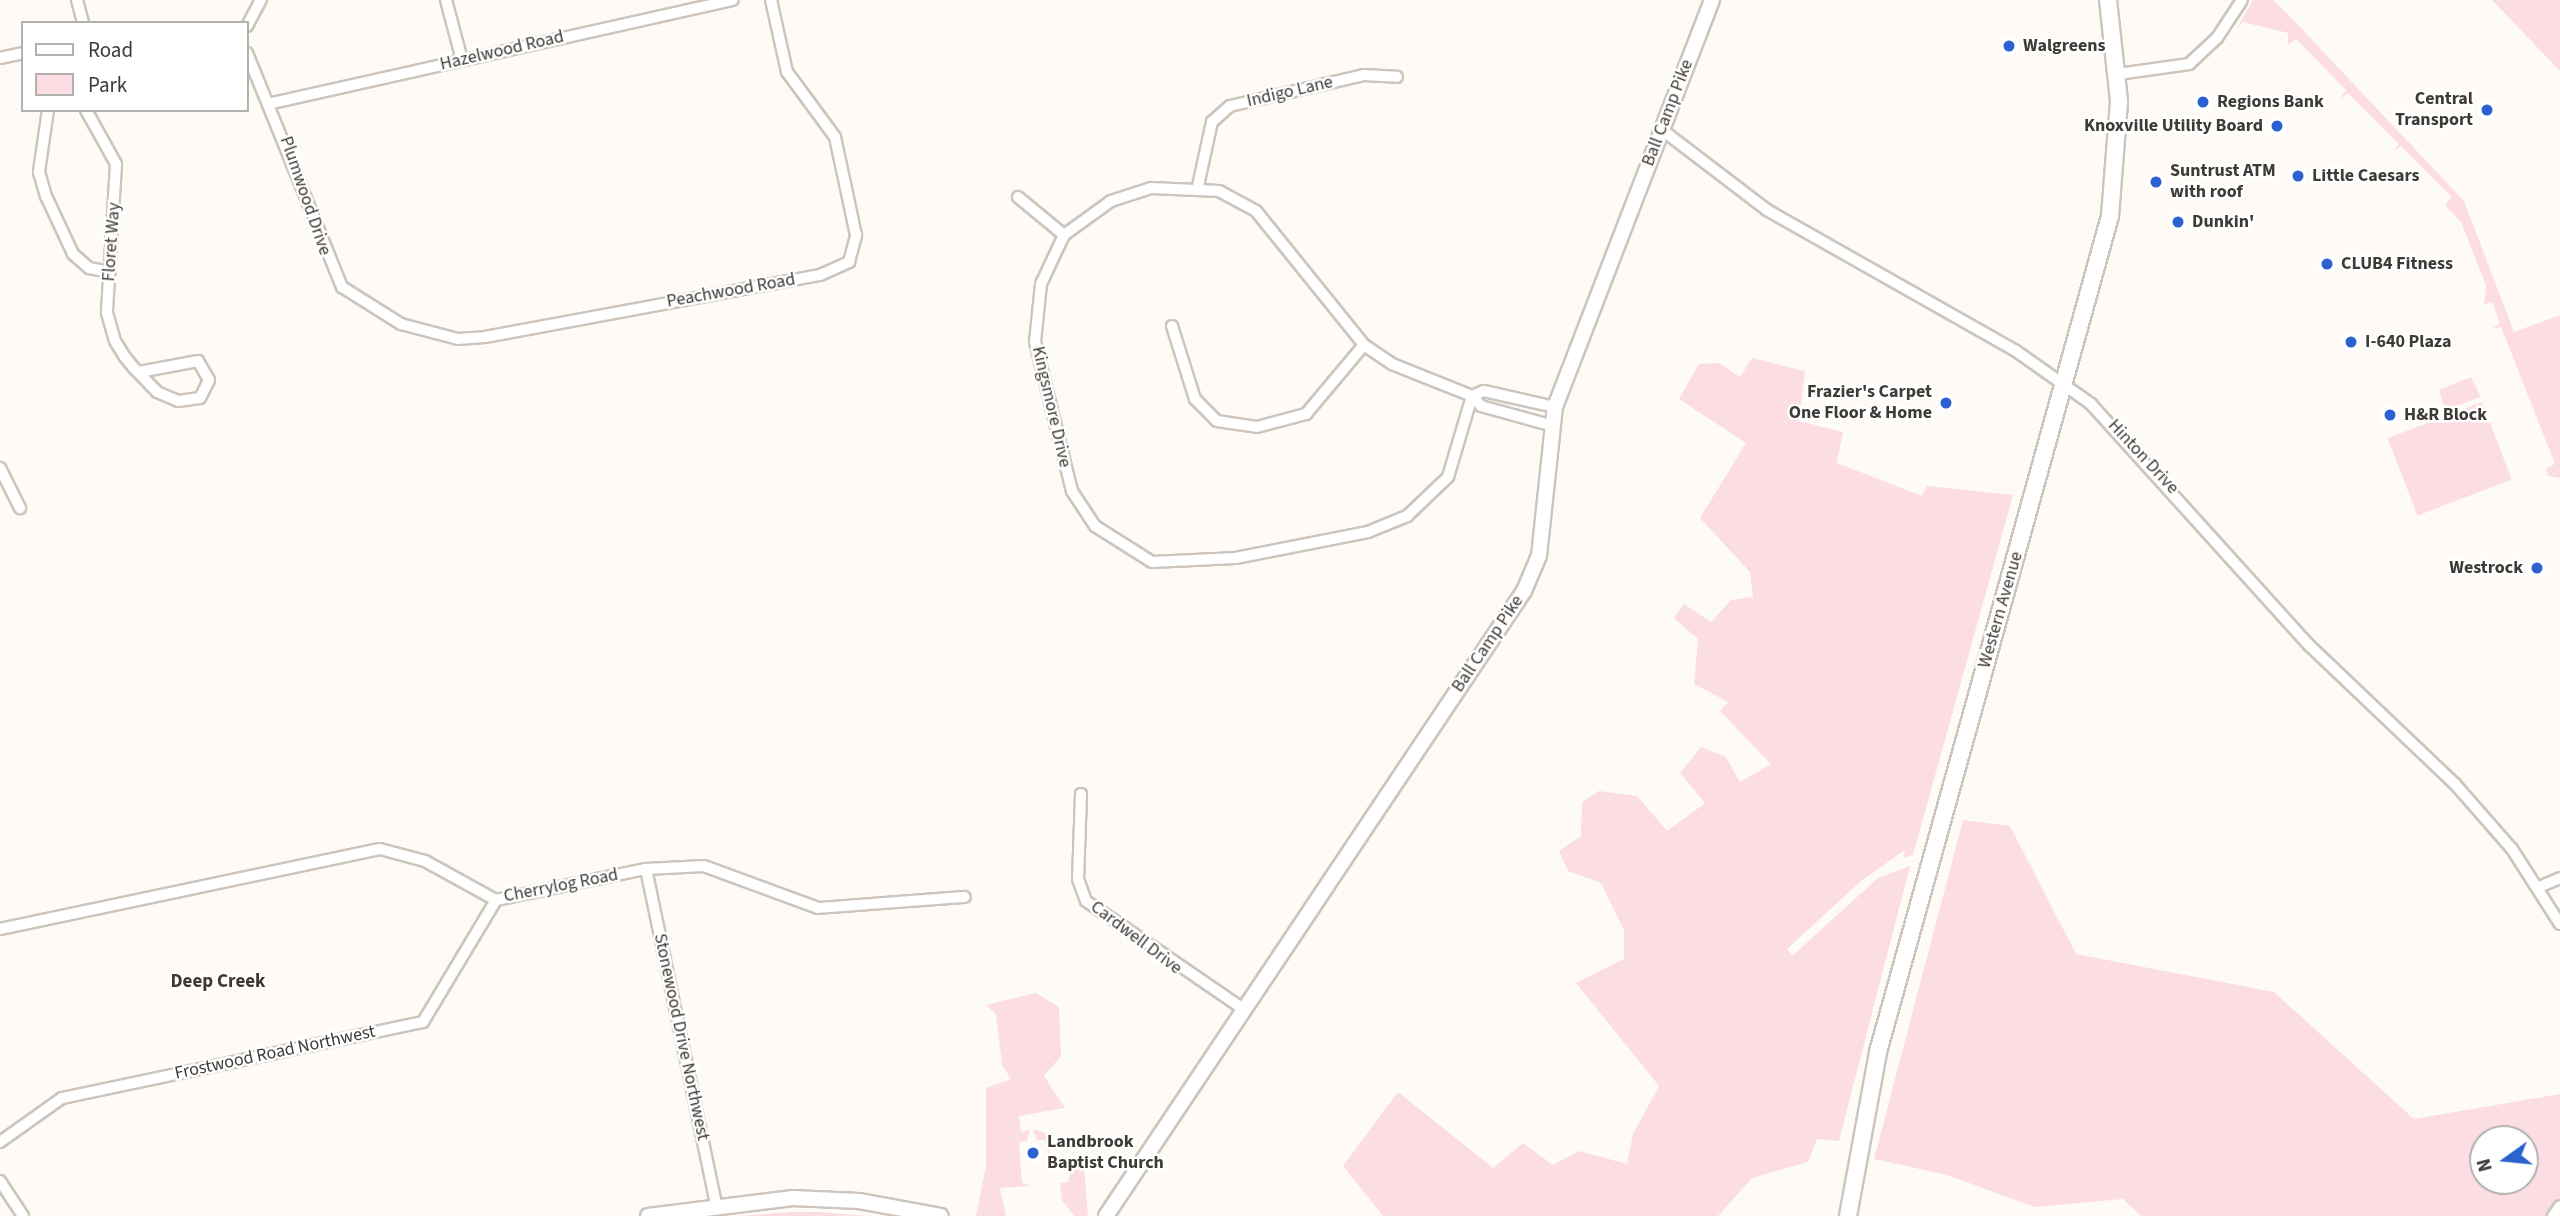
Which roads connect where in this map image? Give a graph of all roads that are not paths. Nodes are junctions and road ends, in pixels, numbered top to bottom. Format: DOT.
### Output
graph roads {
  1 [pos="77,0"];
  2 [pos="261,0"];
  3 [pos="446,0"];
  4 [pos="733,0"];
  5 [pos="771,0"];
  6 [pos="1712,0"];
  7 [pos="2108,0"];
  8 [pos="2242,0"];
  9 [pos="82,21"];
  10 [pos="248,24"];
  11 [pos="21,53"];
  12 [pos="248,55"];
  13 [pos="0,58"];
  14 [pos="462,60"];
  15 [pos="2118,74"];
  16 [pos="1397,77"];
  17 [pos="272,103"];
  18 [pos="48,112"];
  19 [pos="87,112"];
  20 [pos="1661,130"];
  21 [pos="1198,186"];
  22 [pos="1018,198"];
  23 [pos="1064,235"];
  24 [pos="110,272"];
  25 [pos="342,287"];
  26 [pos="1172,326"];
  27 [pos="1364,345"];
  28 [pos="138,372"];
  29 [pos="2063,383"];
  30 [pos="1472,396"];
  31 [pos="1555,407"];
  32 [pos="1550,425"];
  33 [pos="0,468"];
  34 [pos="20,508"];
  35 [pos="1081,794"];
  36 [pos="646,869"];
  37 [pos="2560,878"];
  38 [pos="2539,887"];
  39 [pos="965,897"];
  40 [pos="496,900"];
  41 [pos="2560,924"];
  42 [pos="0,929"];
  43 [pos="1243,1009"];
  44 [pos="0,1142"];
  45 [pos="0,1181"];
  46 [pos="716,1205"];
  47 [pos="2560,1206"];
  48 [pos="23,1216"];
  49 [pos="648,1216"];
  50 [pos="941,1216"];
  51 [pos="1105,1216"];
  52 [pos="1848,1216"];
  53 [pos="2553,1216"];
  1 -- 9 [label="street"];
  2 -- 10 [label="street"];
  3 -- 14 [label="street"];
  4 -- 14 [label="street, Hazelwood Road"];
  5 -- 25 [label="street, Peachwood Road"];
  6 -- 20 [label="street, Ball Camp Pike"];
  7 -- 15 [label="main road, Western Avenue"];
  8 -- 15 [label="street"];
  11 -- 13 [label="street"];
  12 -- 17 [label="street, Plumwood Drive"];
  14 -- 17 [label="street, Hazelwood Road"];
  15 -- 29 [label="main road, Western Avenue"];
  16 -- 21 [label="street, Indigo Lane"];
  17 -- 25 [label="street, Plumwood Drive"];
  18 -- 24 [label="street"];
  19 -- 24 [label="street, Floret Way"];
  20 -- 29 [label="street, Hinton Drive"];
  20 -- 31 [label="street, Ball Camp Pike"];
  21 -- 23 [label="street"];
  21 -- 27 [label="street"];
  22 -- 23 [label="street"];
  23 -- 30 [label="street, Kingsmore Drive"];
  24 -- 28 [label="street, Floret Way"];
  26 -- 27 [label="street"];
  27 -- 30 [label="street"];
  28 -- 28 [label="street, Floret Way"];
  29 -- 38 [label="street, Hinton Drive"];
  29 -- 52 [label="main road, Western Avenue"];
  30 -- 31 [label="street"];
  30 -- 32 [label="street"];
  31 -- 32 [label="street, Ball Camp Pike"];
  32 -- 43 [label="street, Ball Camp Pike"];
  33 -- 34 [label="street"];
  35 -- 43 [label="street, Cardwell Drive"];
  36 -- 39 [label="street, Cherrylog Road"];
  36 -- 40 [label="street, Cherrylog Road"];
  36 -- 46 [label="street, Stonewood Drive Northwest"];
  37 -- 38 [label="street"];
  38 -- 41 [label="street, Hinton Drive"];
  40 -- 42 [label="street, Cherrylog Road"];
  40 -- 44 [label="street, Frostwood Road Northwest"];
  43 -- 51 [label="street, Ball Camp Pike"];
  45 -- 48 [label="street"];
  46 -- 49 [label="street"];
  46 -- 50 [label="street"];
  47 -- 53 [label="street"];
}
